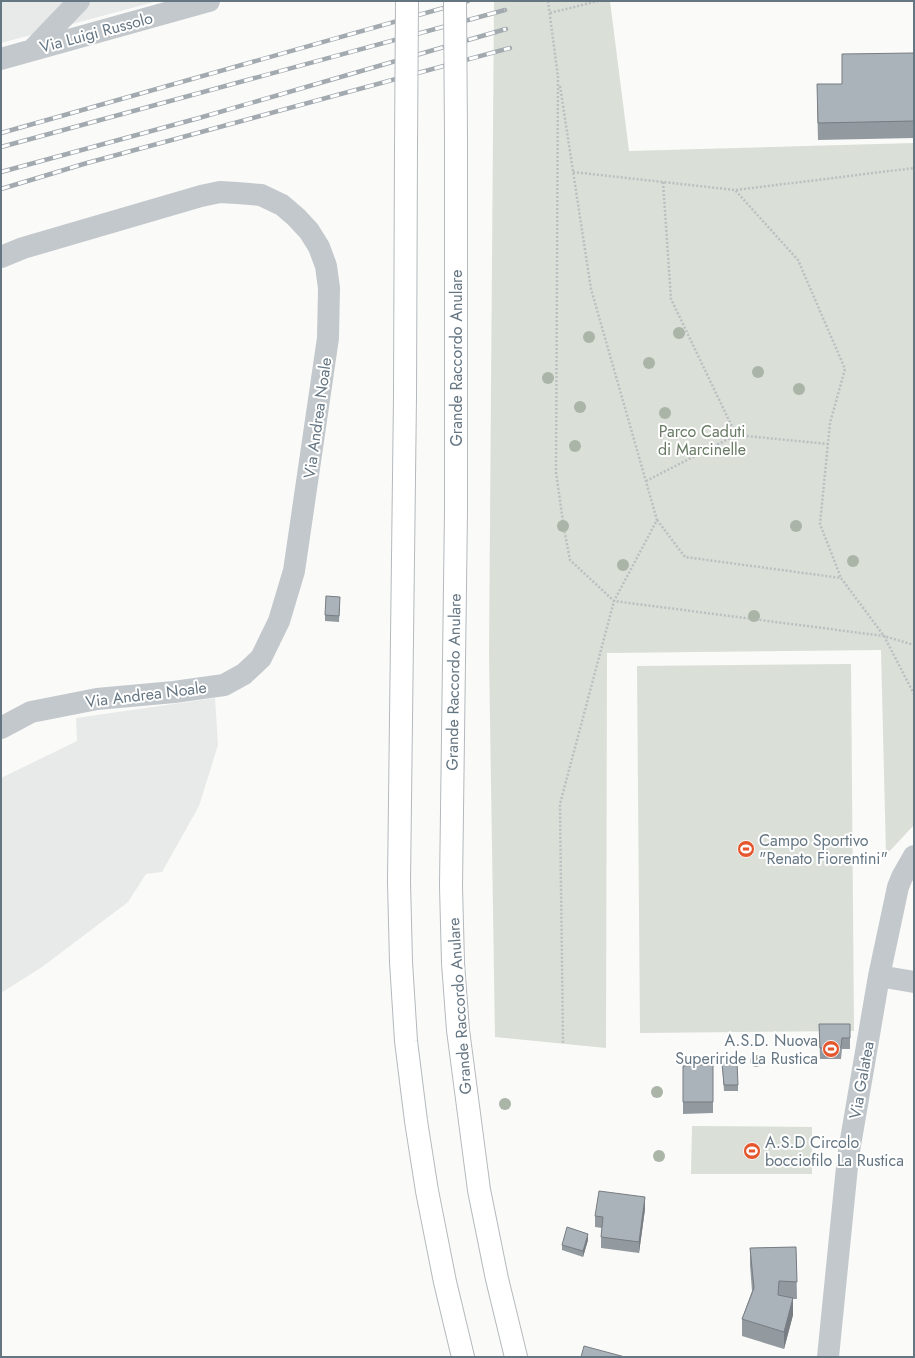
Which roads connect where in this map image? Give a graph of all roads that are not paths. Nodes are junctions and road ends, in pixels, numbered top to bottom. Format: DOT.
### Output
graph roads {
  1 [pos="79,1"];
  2 [pos="167,1"];
  3 [pos="407,1"];
  4 [pos="455,1"];
  5 [pos="200,4"];
  6 [pos="32,50"];
  7 [pos="1,59"];
  8 [pos="1,257"];
  9 [pos="1,728"];
  10 [pos="914,856"];
  11 [pos="879,976"];
  12 [pos="914,982"];
  13 [pos="463,1357"];
  14 [pos="516,1357"];
  15 [pos="828,1357"];
  1 -- 6 [label="street"];
  2 -- 5 [label="street"];
  3 -- 13 [label="highway, bridge"];
  4 -- 14 [label="highway, Grande Raccordo Anulare, bridge"];
  5 -- 6 [label="street, Via Luigi Russolo"];
  6 -- 7 [label="street, Via Luigi Russolo"];
  8 -- 9 [label="street, Via Andrea Noale"];
  10 -- 11 [label="street, Via Galatea"];
  11 -- 12 [label="street"];
  11 -- 15 [label="street, Via Galatea"];
}
